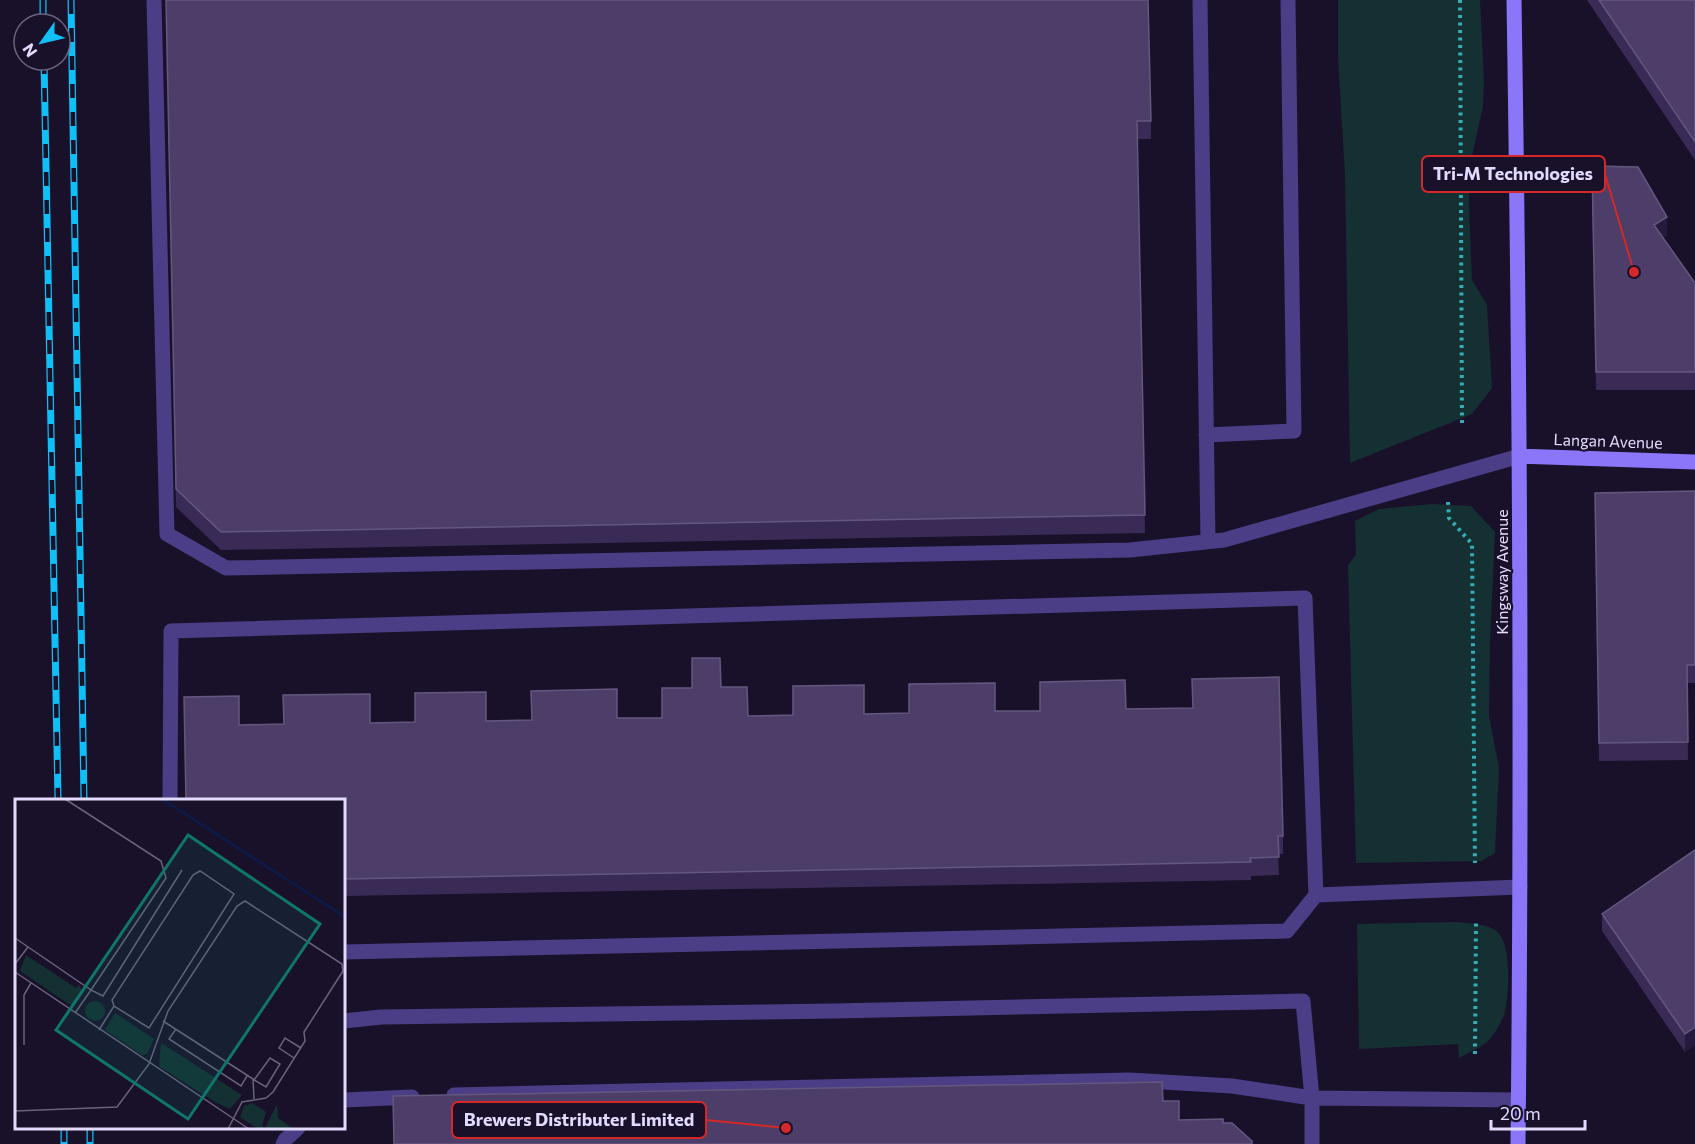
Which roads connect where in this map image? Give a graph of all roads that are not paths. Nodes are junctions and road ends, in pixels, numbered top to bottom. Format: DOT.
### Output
graph roads {
  1 [pos="154,0"];
  2 [pos="1200,0"];
  3 [pos="1288,0"];
  4 [pos="1514,0"];
  5 [pos="1206,435"];
  6 [pos="1520,456"];
  7 [pos="1695,462"];
  8 [pos="1208,541"];
  9 [pos="170,799"];
  10 [pos="1520,887"];
  11 [pos="1316,895"];
  12 [pos="345,952"];
  13 [pos="345,1021"];
  14 [pos="1312,1098"];
  15 [pos="345,1100"];
  16 [pos="1518,1100"];
  17 [pos="297,1129"];
  18 [pos="283,1144"];
  19 [pos="1312,1144"];
  20 [pos="1518,1144"];
  1 -- 8 [label="lane"];
  2 -- 5 [label="lane"];
  3 -- 5 [label="lane"];
  4 -- 6 [label="main road, Kingsway Avenue"];
  5 -- 8 [label="lane"];
  6 -- 7 [label="main road, Langan Avenue"];
  6 -- 8 [label="lane"];
  6 -- 10 [label="main road, Kingsway Avenue"];
  9 -- 11 [label="lane"];
  10 -- 11 [label="lane"];
  10 -- 16 [label="main road, Kingsway Avenue"];
  11 -- 12 [label="lane"];
  13 -- 14 [label="lane"];
  14 -- 15 [label="lane"];
  14 -- 16 [label="lane"];
  14 -- 19 [label="lane"];
  16 -- 20 [label="main road, Kingsway Avenue"];
  17 -- 18 [label="lane"];
}
